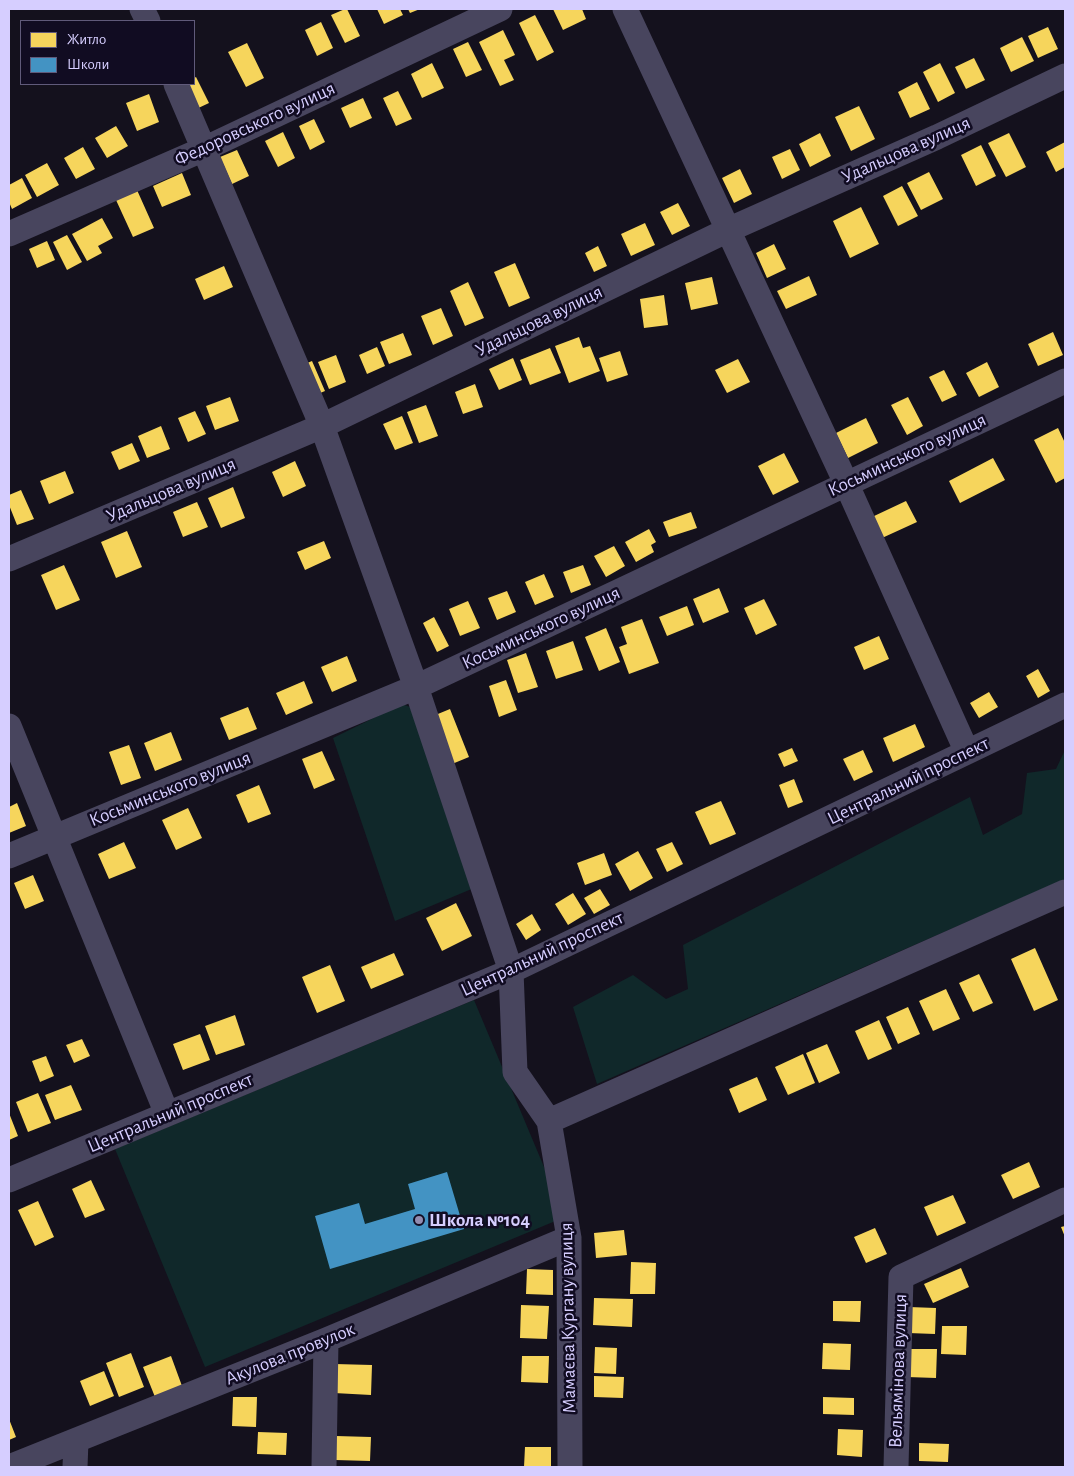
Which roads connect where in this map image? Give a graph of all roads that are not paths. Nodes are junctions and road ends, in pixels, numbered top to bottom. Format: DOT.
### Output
graph roads {
  1 [pos="500,9"];
  2 [pos="625,9"];
  3 [pos="1065,76"];
  4 [pos="176,85"];
  5 [pos="204,149"];
  6 [pos="728,230"];
  7 [pos="9,234"];
  8 [pos="1065,381"];
  9 [pos="322,426"];
  10 [pos="846,483"];
  11 [pos="9,560"];
  12 [pos="416,687"];
  13 [pos="1065,705"];
  14 [pos="9,726"];
  15 [pos="968,752"];
  16 [pos="54,837"];
  17 [pos="9,856"];
  18 [pos="1065,892"];
  19 [pos="511,971"];
  20 [pos="167,1114"];
  21 [pos="549,1121"];
  22 [pos="9,1180"];
  23 [pos="1065,1200"];
  24 [pos="569,1238"];
  25 [pos="326,1340"];
  26 [pos="76,1441"];
  27 [pos="9,1467"];
  28 [pos="75,1467"];
  29 [pos="324,1467"];
  30 [pos="570,1467"];
  31 [pos="896,1467"];
  1 -- 5 [label="street, Федоровського вулиця"];
  2 -- 6 [label="street"];
  3 -- 6 [label="street, Удальцова вулиця"];
  4 -- 5 [label="street, Мамаєва Кургану вулиця"];
  5 -- 7 [label="street, Федоровського вулиця"];
  5 -- 9 [label="street, Мамаєва Кургану вулиця"];
  6 -- 9 [label="street, Удальцова вулиця"];
  6 -- 10 [label="street"];
  8 -- 10 [label="street, Косьминського вулиця"];
  9 -- 11 [label="street, Удальцова вулиця"];
  9 -- 12 [label="street, Мамаєва Кургану вулиця"];
  10 -- 12 [label="street, Косьминського вулиця"];
  10 -- 15 [label="street"];
  12 -- 16 [label="street, Косьминського вулиця"];
  12 -- 19 [label="street, Мамаєва Кургану вулиця"];
  13 -- 15 [label="street, Центральний проспект"];
  14 -- 16 [label="street"];
  15 -- 19 [label="street, Центральний проспект"];
  16 -- 17 [label="street, Косьминського вулиця"];
  16 -- 20 [label="street"];
  18 -- 21 [label="street"];
  19 -- 20 [label="street, Центральний проспект"];
  19 -- 21 [label="street, Мамаєва Кургану вулиця"];
  20 -- 22 [label="street, Центральний проспект"];
  21 -- 24 [label="street, Мамаєва Кургану вулиця"];
  23 -- 31 [label="street, Вельямінова вулиця"];
  24 -- 25 [label="street, Акулова провулок"];
  24 -- 30 [label="street, Мамаєва Кургану вулиця"];
  25 -- 26 [label="street, Акулова провулок"];
  25 -- 29 [label="street"];
  26 -- 27 [label="street, Акулова провулок"];
  26 -- 28 [label="street"];
}
